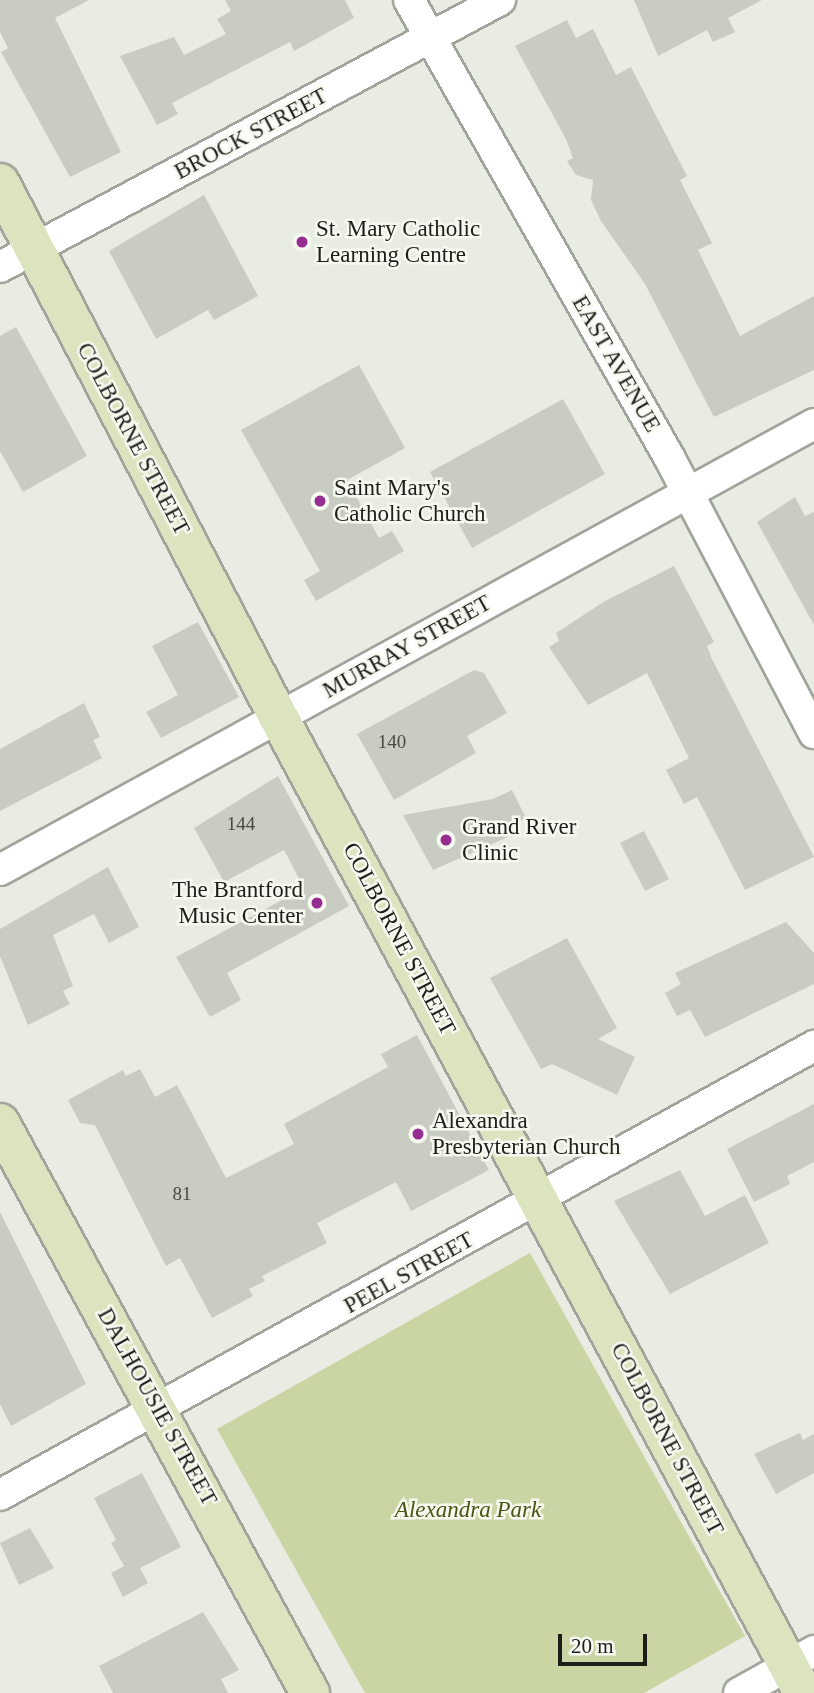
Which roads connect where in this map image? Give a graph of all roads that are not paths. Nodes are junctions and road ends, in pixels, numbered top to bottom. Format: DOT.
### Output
graph roads {
  1 [pos="409,0"];
  2 [pos="500,0"];
  3 [pos="429,39"];
  4 [pos="0,183"];
  5 [pos="34,250"];
  6 [pos="0,267"];
  7 [pos="814,424"];
  8 [pos="688,492"];
  9 [pos="279,718"];
  10 [pos="814,733"];
  11 [pos="0,870"];
  12 [pos="814,1046"];
  13 [pos="0,1122"];
  14 [pos="541,1201"];
  15 [pos="159,1408"];
  16 [pos="0,1495"];
  17 [pos="801,1669"];
  18 [pos="310,1693"];
  19 [pos="739,1693"];
  1 -- 3 [label="street, EAST AVENUE"];
  2 -- 3 [label="street, BROCK STREET"];
  3 -- 5 [label="street, BROCK STREET"];
  3 -- 8 [label="street, EAST AVENUE"];
  4 -- 5 [label="main road, COLBORNE STREET"];
  5 -- 6 [label="street, BROCK STREET"];
  5 -- 9 [label="main road, COLBORNE STREET"];
  7 -- 8 [label="street, MURRAY STREET"];
  8 -- 9 [label="street, MURRAY STREET"];
  8 -- 10 [label="street, EAST AVENUE"];
  9 -- 11 [label="street, MURRAY STREET"];
  9 -- 14 [label="main road, COLBORNE STREET"];
  12 -- 14 [label="street, PEEL STREET"];
  13 -- 15 [label="main road, DALHOUSIE STREET"];
  14 -- 15 [label="street, PEEL STREET"];
  14 -- 17 [label="main road, COLBORNE STREET"];
  15 -- 16 [label="street, PEEL STREET"];
  15 -- 18 [label="main road, DALHOUSIE STREET"];
  17 -- 19 [label="street"];
}
